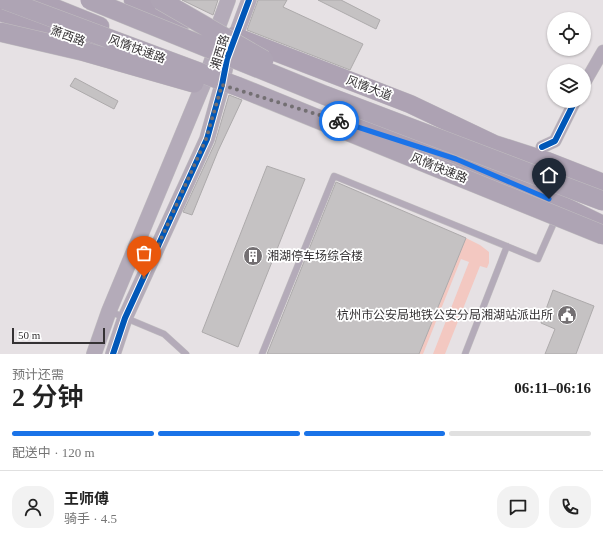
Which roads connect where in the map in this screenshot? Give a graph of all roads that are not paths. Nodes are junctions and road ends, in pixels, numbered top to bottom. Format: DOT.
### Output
graph roads {
  1 [pos="5,0"];
  2 [pos="35,0"];
  3 [pos="90,0"];
  4 [pos="133,0"];
  5 [pos="160,0"];
  6 [pos="228,0"];
  7 [pos="249,0"];
  8 [pos="0,12"];
  9 [pos="218,30"];
  10 [pos="0,32"];
  11 [pos="235,37"];
  12 [pos="603,51"];
  13 [pos="220,56"];
  14 [pos="591,72"];
  15 [pos="213,82"];
  16 [pos="324,95"];
  17 [pos="572,108"];
  18 [pos="494,144"];
  19 [pos="542,147"];
  20 [pos="430,165"];
  21 [pos="603,183"];
  22 [pos="603,201"];
  23 [pos="562,205"];
  24 [pos="603,225"];
  25 [pos="603,235"];
  26 [pos="507,246"];
  27 [pos="109,311"];
  28 [pos="125,318"];
  29 [pos="94,354"];
  30 [pos="113,354"];
  31 [pos="186,354"];
  32 [pos="262,354"];
  33 [pos="465,354"];
  1 -- 20 [label="highway, 风情快速路, bridge"];
  2 -- 15 [label="main road"];
  3 -- 16 [label="highway, bridge"];
  4 -- 9 [label="main road, 风情大道"];
  5 -- 16 [label="highway, bridge"];
  6 -- 9 [label="street, 湘西路"];
  7 -- 11 [label="street, 湘西路"];
  8 -- 15 [label="main road, 萧西路"];
  9 -- 11 [label="main road, 风情大道"];
  9 -- 13 [label="street, 湘西路"];
  10 -- 20 [label="highway, bridge"];
  11 -- 13 [label="street, 湘西路"];
  11 -- 18 [label="main road, 风情大道"];
  12 -- 14 [label="street"];
  13 -- 15 [label="street, 湘西路"];
  13 -- 18 [label="main road"];
  15 -- 23 [label="main road"];
  15 -- 27 [label="street, 湘西路"];
  15 -- 28 [label="street, 湘西路"];
  16 -- 22 [label="highway, bridge"];
  17 -- 19 [label="street"];
  18 -- 21 [label="main road, 风情大道"];
  20 -- 25 [label="highway, 风情快速路, bridge"];
  23 -- 24 [label="main road"];
  23 -- 26 [label="lane"];
  26 -- 32 [label="lane"];
  26 -- 33 [label="lane"];
  27 -- 28 [label="lane"];
  27 -- 29 [label="street, 湘西路"];
  28 -- 30 [label="street, 湘西路"];
  28 -- 31 [label="lane"];
}
